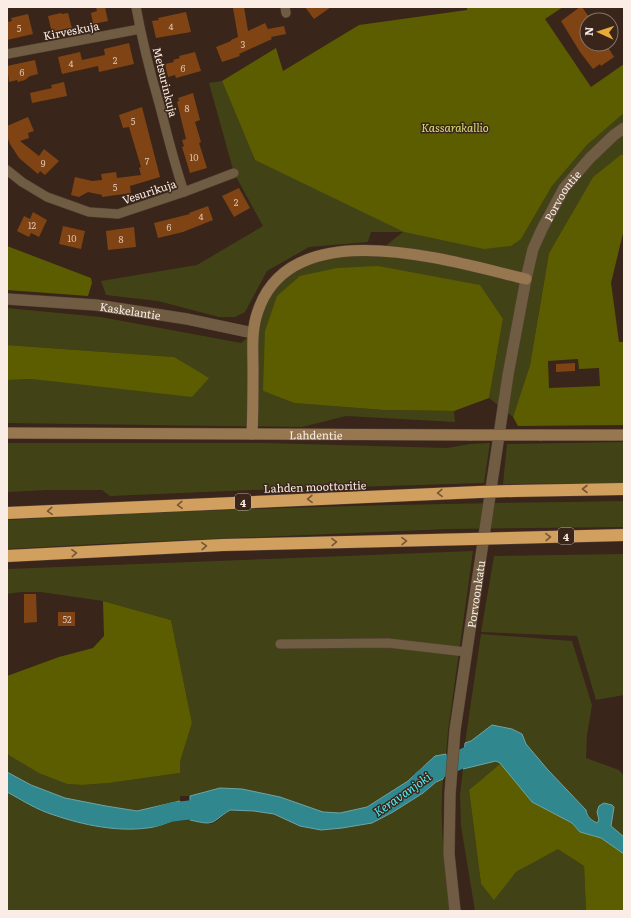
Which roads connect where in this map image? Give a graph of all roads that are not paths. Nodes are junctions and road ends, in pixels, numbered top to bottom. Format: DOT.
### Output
graph roads {
  1 [pos="136,7"];
  2 [pos="140,29"];
  3 [pos="7,54"];
  4 [pos="624,128"];
  5 [pos="7,170"];
  6 [pos="234,173"];
  7 [pos="184,192"];
  8 [pos="526,279"];
  9 [pos="7,299"];
  10 [pos="253,333"];
  11 [pos="7,433"];
  12 [pos="252,434"];
  13 [pos="624,435"];
  14 [pos="624,489"];
  15 [pos="7,513"];
  16 [pos="624,535"];
  17 [pos="7,556"];
  18 [pos="280,644"];
  19 [pos="466,652"];
  20 [pos="455,911"];
  1 -- 2 [label="street, Metsurinkuja"];
  2 -- 3 [label="street, Kirveskuja"];
  2 -- 7 [label="street, Metsurinkuja"];
  4 -- 8 [label="street, Porvoontie"];
  5 -- 7 [label="street, Vesurikuja"];
  6 -- 7 [label="street, Vesurikuja"];
  8 -- 10 [label="main road"];
  8 -- 19 [label="street, Porvoonkatu"];
  9 -- 10 [label="street, Kaskelantie"];
  10 -- 12 [label="main road"];
  11 -- 12 [label="main road, Lahdentie"];
  12 -- 13 [label="main road, Lahdentie, bridge"];
  14 -- 15 [label="highway, Lahden moottoritie / 4, one-way, bridge"];
  17 -- 16 [label="highway, 4, one-way, bridge"];
  18 -- 19 [label="street"];
  19 -- 20 [label="street, Porvoonkatu"];
}
